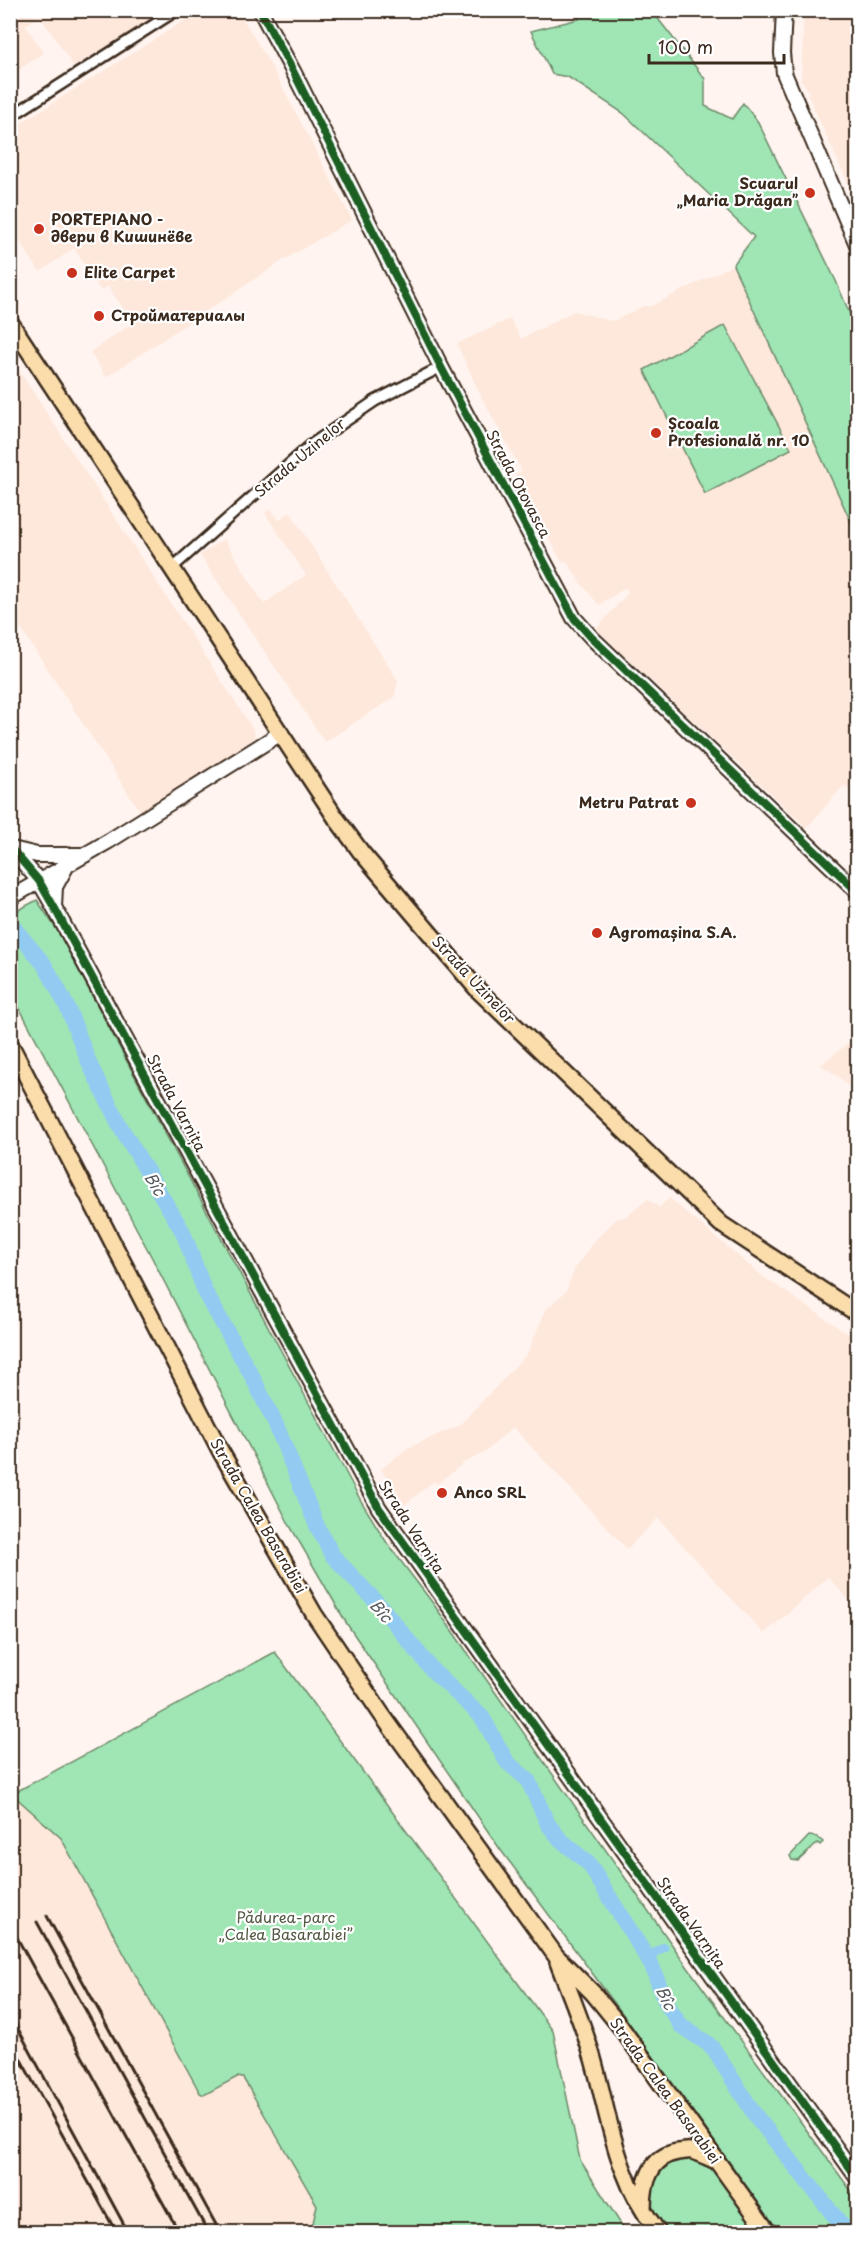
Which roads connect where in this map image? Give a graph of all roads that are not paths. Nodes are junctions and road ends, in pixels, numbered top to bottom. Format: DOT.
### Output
graph roads {
  1 [pos="177,10"];
  2 [pos="260,10"];
  3 [pos="784,10"];
  4 [pos="10,117"];
  5 [pos="858,247"];
  6 [pos="10,322"];
  7 [pos="441,367"];
  8 [pos="172,568"];
  9 [pos="281,733"];
  10 [pos="11,848"];
  11 [pos="87,855"];
  12 [pos="66,866"];
  13 [pos="33,884"];
  14 [pos="858,892"];
  15 [pos="10,898"];
  16 [pos="54,906"];
  17 [pos="10,1044"];
  18 [pos="858,1314"];
  19 [pos="556,1956"];
  20 [pos="714,2160"];
  21 [pos="858,2179"];
  22 [pos="643,2213"];
  23 [pos="658,2232"];
  24 [pos="768,2232"];
  1 -- 4 [label="street"];
  2 -- 7 [label="street, Strada Otovasca"];
  3 -- 5 [label="street"];
  6 -- 8 [label="main road, Strada Uzinelor"];
  7 -- 8 [label="street, Strada Uzinelor"];
  7 -- 14 [label="street, Strada Otovasca"];
  8 -- 9 [label="main road, Strada Uzinelor"];
  9 -- 11 [label="street"];
  9 -- 18 [label="main road, Strada Uzinelor"];
  10 -- 11 [label="street"];
  10 -- 13 [label="street, Strada Varnița"];
  11 -- 12 [label="street"];
  12 -- 13 [label="street"];
  12 -- 16 [label="street"];
  13 -- 15 [label="street"];
  13 -- 16 [label="street, Strada Varnița"];
  16 -- 21 [label="street, Strada Varnița"];
  17 -- 19 [label="main road, Strada Calea Basarabiei"];
  19 -- 20 [label="main road, Strada Calea Basarabiei"];
  19 -- 22 [label="main road, Strada Calea Basarabiei"];
  20 -- 22 [label="main road"];
  20 -- 24 [label="main road, Strada Calea Basarabiei"];
  22 -- 23 [label="main road, Strada Calea Basarabiei"];
}
